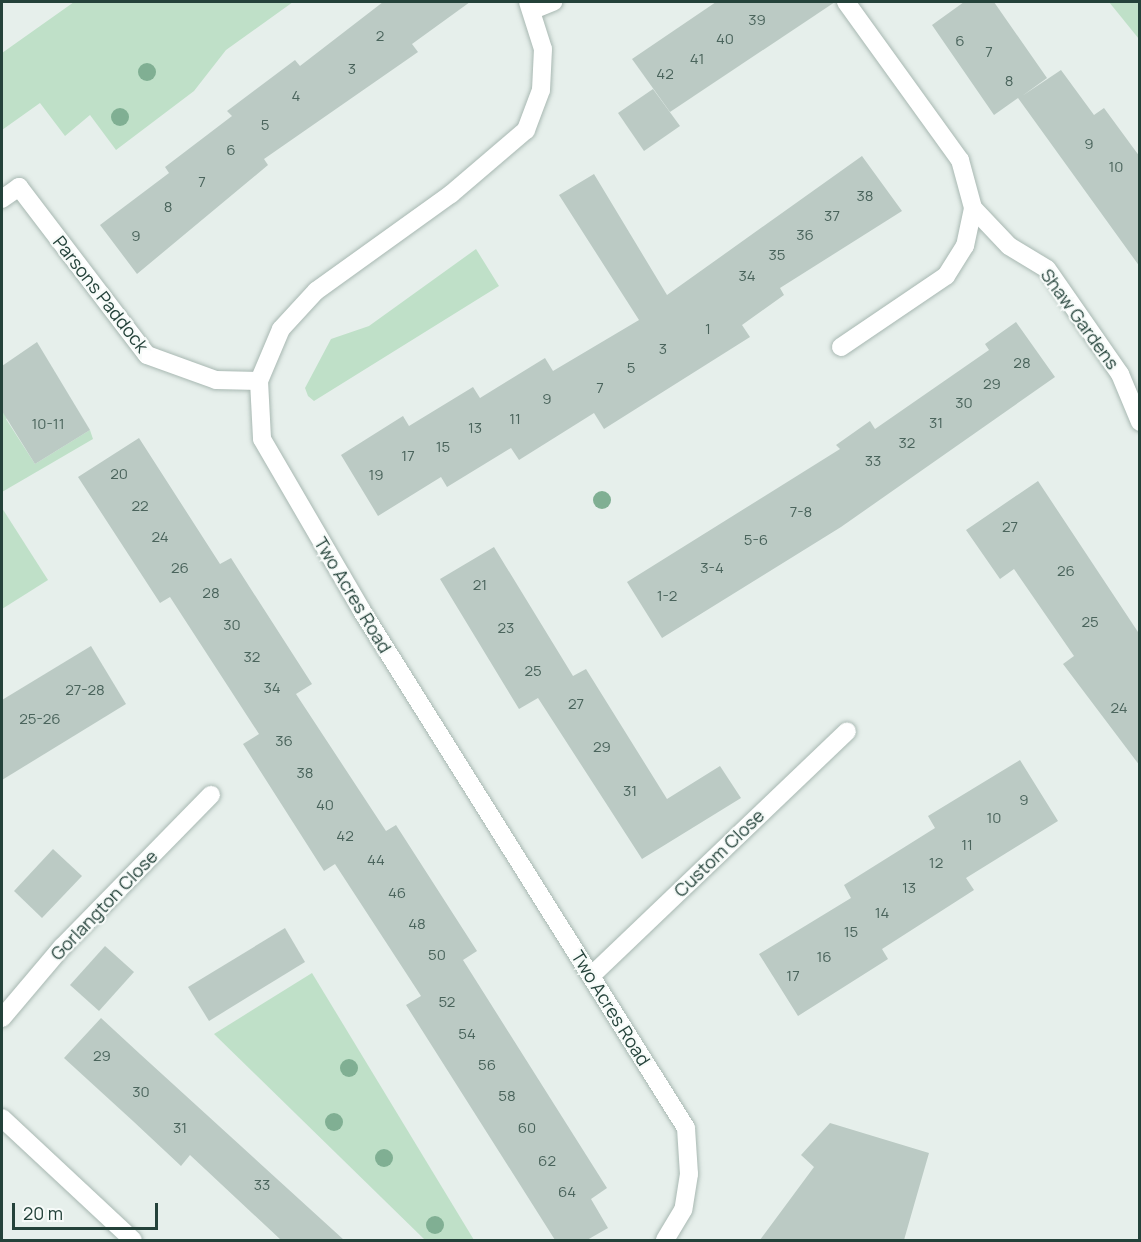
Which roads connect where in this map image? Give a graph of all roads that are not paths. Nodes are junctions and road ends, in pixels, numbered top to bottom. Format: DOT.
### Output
graph roads {
  1 [pos="553,2"];
  2 [pos="846,2"];
  3 [pos="530,6"];
  4 [pos="2,199"];
  5 [pos="973,208"];
  6 [pos="841,347"];
  7 [pos="259,381"];
  8 [pos="1140,422"];
  9 [pos="847,731"];
  10 [pos="211,795"];
  11 [pos="591,976"];
  12 [pos="2,1018"];
  13 [pos="2,1119"];
  14 [pos="133,1240"];
  15 [pos="665,1240"];
  1 -- 3 [label="street"];
  2 -- 5 [label="street, Shaw Gardens"];
  3 -- 7 [label="street, Two Acres Road"];
  4 -- 7 [label="street, Parsons Paddock"];
  5 -- 6 [label="street, Shaw Gardens"];
  5 -- 8 [label="street, Shaw Gardens"];
  7 -- 11 [label="street, Two Acres Road"];
  9 -- 11 [label="street, Custom Close"];
  10 -- 12 [label="street, Gorlangton Close"];
  11 -- 15 [label="street, Two Acres Road"];
  13 -- 14 [label="street"];
}
